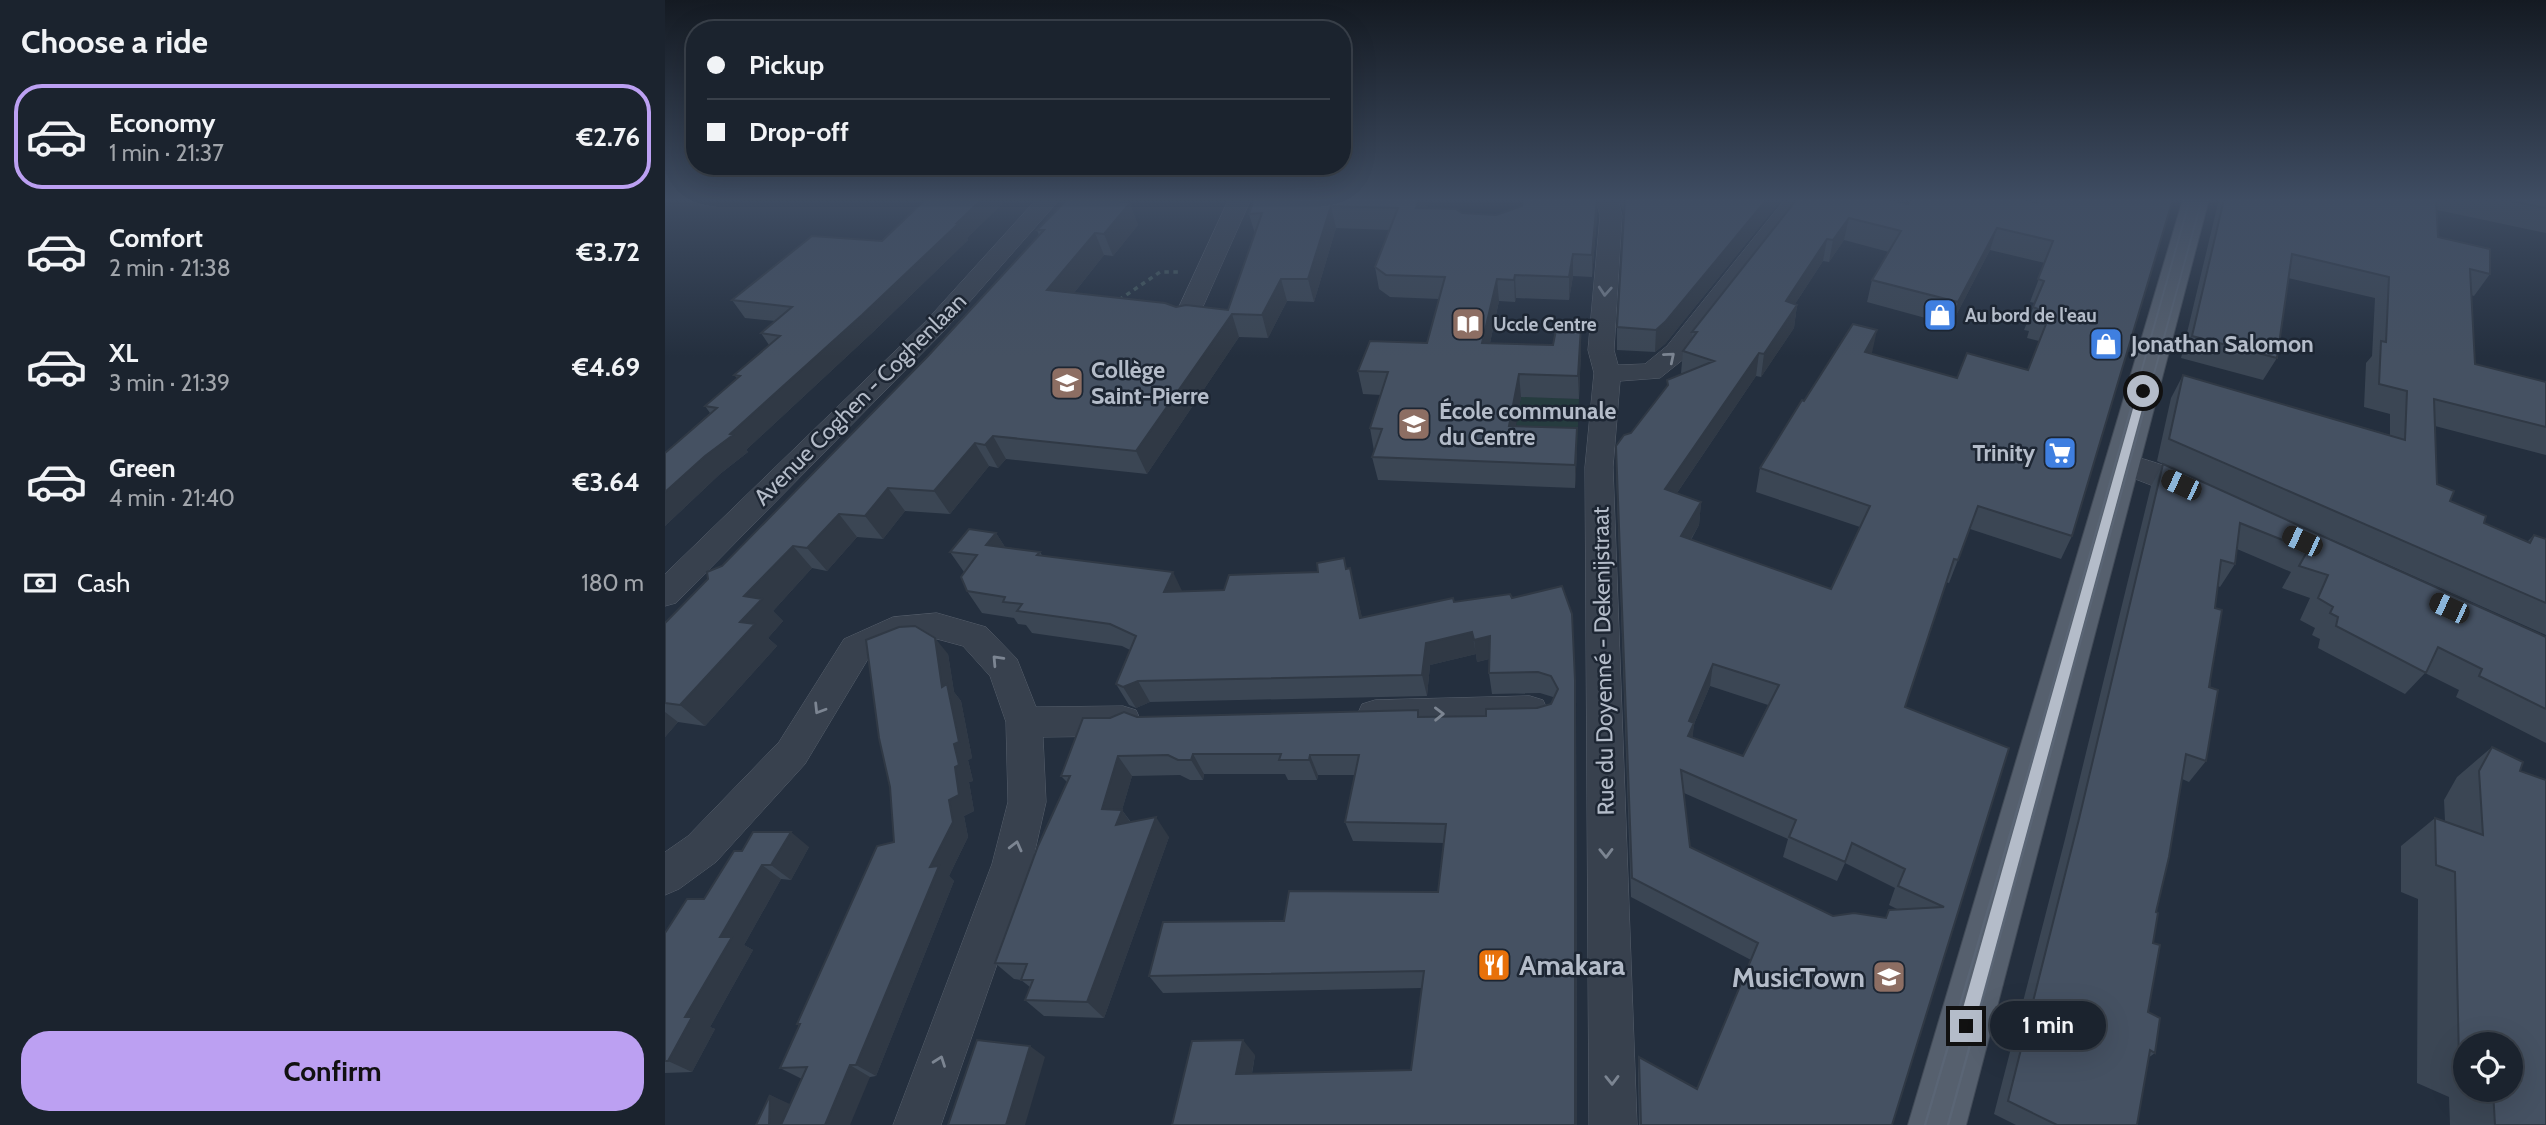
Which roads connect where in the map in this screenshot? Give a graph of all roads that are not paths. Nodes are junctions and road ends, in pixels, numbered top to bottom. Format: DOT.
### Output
graph roads {
  1 [pos="1002,252"];
  2 [pos="1216,252"];
  3 [pos="1608,252"];
  4 [pos="1755,252"];
  5 [pos="2181,252"];
  6 [pos="1185,320"];
  7 [pos="1607,373"];
  8 [pos="2122,463"];
  9 [pos="2219,503"];
  10 [pos="665,594"];
  11 [pos="1538,711"];
  12 [pos="1344,716"];
  13 [pos="1123,721"];
  14 [pos="1024,722"];
  15 [pos="665,876"];
  16 [pos="917,1125"];
  17 [pos="1613,1125"];
  18 [pos="1937,1125"];
  1 -- 10 [label="street, Avenue Coghen - Coghenlaan"];
  2 -- 6 [label="street"];
  3 -- 7 [label="street, Rue du Doyenné - Dekenijstraat, one-way"];
  7 -- 4 [label="street, one-way"];
  5 -- 8 [label="main road"];
  7 -- 17 [label="street, Rue du Doyenné - Dekenijstraat, one-way"];
  8 -- 9 [label="street"];
  8 -- 18 [label="main road"];
  12 -- 11 [label="street, one-way"];
  13 -- 14 [label="street"];
  14 -- 15 [label="street, one-way"];
  16 -- 14 [label="street, one-way"];
}
